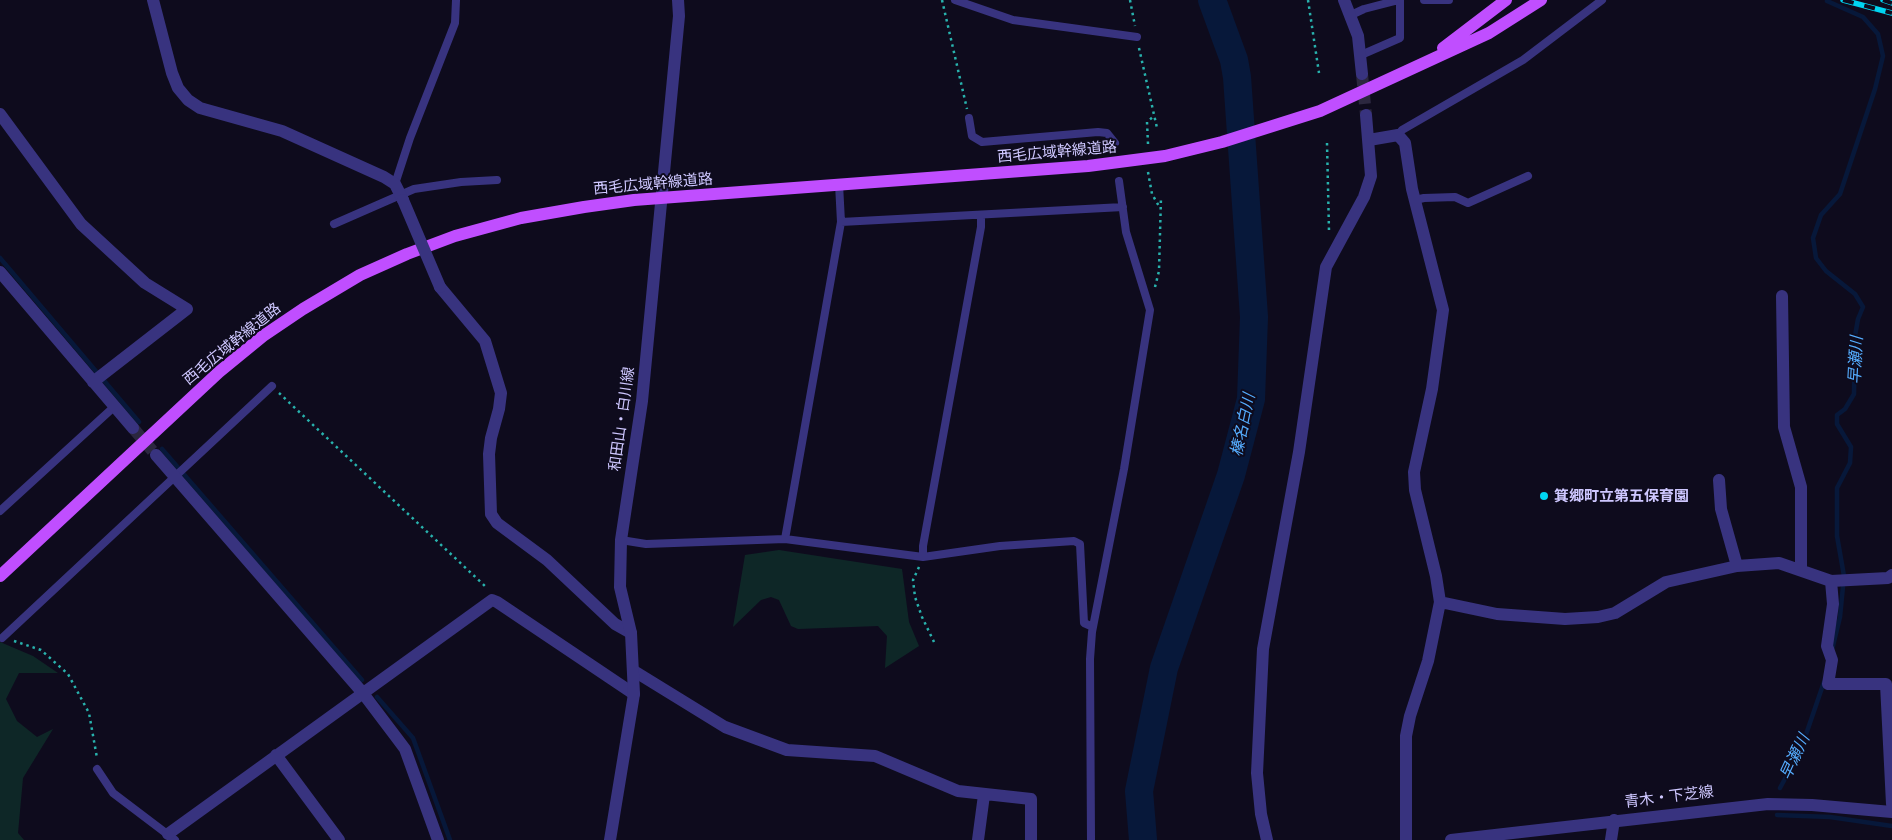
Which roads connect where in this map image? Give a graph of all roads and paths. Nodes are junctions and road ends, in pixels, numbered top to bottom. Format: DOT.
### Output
graph roads {
  1 [pos="153,0"];
  2 [pos="456,0"];
  3 [pos="678,0"];
  4 [pos="942,0"];
  5 [pos="955,0"];
  6 [pos="1130,0"];
  7 [pos="1308,0"];
  8 [pos="1344,0"];
  9 [pos="1399,0"];
  10 [pos="1424,0"];
  11 [pos="1449,0"];
  12 [pos="1506,0"];
  13 [pos="1541,0"];
  14 [pos="1602,0"];
  15 [pos="1351,15"];
  16 [pos="1137,37"];
  17 [pos="1360,55"];
  18 [pos="1414,68"];
  19 [pos="1319,73"];
  20 [pos="1362,74"];
  21 [pos="0,114"];
  22 [pos="1366,115"];
  23 [pos="1154,116"];
  24 [pos="969,118"];
  25 [pos="1157,128"];
  26 [pos="1398,134"];
  27 [pos="1369,140"];
  28 [pos="1115,143"];
  29 [pos="1327,143"];
  30 [pos="1148,144"];
  31 [pos="1148,172"];
  32 [pos="1528,176"];
  33 [pos="497,180"];
  34 [pos="1119,181"];
  35 [pos="839,184"];
  36 [pos="400,193"];
  37 [pos="1161,197"];
  38 [pos="660,199"];
  39 [pos="1415,200"];
  40 [pos="1123,207"];
  41 [pos="1161,209"];
  42 [pos="981,215"];
  43 [pos="841,222"];
  44 [pos="334,224"];
  45 [pos="1328,233"];
  46 [pos="0,272"];
  47 [pos="1782,296"];
  48 [pos="1150,310"];
  49 [pos="93,381"];
  50 [pos="272,386"];
  51 [pos="115,406"];
  52 [pos="133,428"];
  53 [pos="156,455"];
  54 [pos="175,476"];
  55 [pos="1719,480"];
  56 [pos="0,511"];
  57 [pos="785,539"];
  58 [pos="621,540"];
  59 [pos="923,557"];
  60 [pos="1736,566"];
  61 [pos="1801,569"];
  62 [pos="1892,575"];
  63 [pos="0,576"];
  64 [pos="1840,580"];
  65 [pos="492,600"];
  66 [pos="1440,602"];
  67 [pos="1093,627"];
  68 [pos="631,633"];
  69 [pos="2,638"];
  70 [pos="934,642"];
  71 [pos="634,671"];
  72 [pos="362,692"];
  73 [pos="634,694"];
  74 [pos="276,755"];
  75 [pos="97,769"];
  76 [pos="984,795"];
  77 [pos="1892,804"];
  78 [pos="1892,812"];
  79 [pos="1614,820"];
  80 [pos="171,837"];
  81 [pos="339,840"];
  82 [pos="438,840"];
  83 [pos="610,840"];
  84 [pos="978,840"];
  85 [pos="1031,840"];
  86 [pos="1091,840"];
  87 [pos="1268,840"];
  88 [pos="1406,840"];
  89 [pos="1451,840"];
  90 [pos="1611,840"];
  1 -- 36 [label="street"];
  2 -- 36 [label="lane"];
  3 -- 38 [label="street, 和田山・白川線"];
  4 -- 24 [label="path"];
  5 -- 16 [label="lane"];
  6 -- 16 [label="path"];
  7 -- 19 [label="path"];
  8 -- 15 [label="street"];
  9 -- 15 [label="lane"];
  9 -- 17 [label="lane"];
  10 -- 11 [label="lane"];
  12 -- 18 [label="main road, 西毛広域幹線道路"];
  13 -- 18 [label="main road, 西毛広域幹線道路"];
  14 -- 26 [label="lane"];
  15 -- 17 [label="street"];
  16 -- 23 [label="path"];
  17 -- 20 [label="street"];
  18 -- 35 [label="main road, 西毛広域幹線道路"];
  21 -- 49 [label="street"];
  22 -- 27 [label="street"];
  23 -- 25 [label="path"];
  23 -- 30 [label="path"];
  24 -- 28 [label="lane"];
  26 -- 27 [label="street"];
  26 -- 39 [label="street"];
  27 -- 87 [label="street"];
  29 -- 45 [label="path"];
  31 -- 41 [label="path"];
  32 -- 39 [label="lane"];
  33 -- 36 [label="lane"];
  34 -- 40 [label="lane"];
  35 -- 38 [label="main road, 西毛広域幹線道路"];
  35 -- 43 [label="lane"];
  36 -- 44 [label="lane"];
  36 -- 68 [label="street, bridge"];
  37 -- 41 [label="path"];
  38 -- 58 [label="street, 和田山・白川線"];
  38 -- 63 [label="main road, 西毛広域幹線道路"];
  39 -- 66 [label="street"];
  40 -- 42 [label="lane"];
  40 -- 48 [label="lane"];
  41 -- 48 [label="path"];
  42 -- 43 [label="lane"];
  42 -- 59 [label="lane"];
  43 -- 57 [label="lane"];
  46 -- 49 [label="street"];
  47 -- 61 [label="street"];
  48 -- 67 [label="lane"];
  49 -- 51 [label="street"];
  50 -- 54 [label="lane"];
  50 -- 65 [label="path"];
  51 -- 52 [label="street"];
  51 -- 56 [label="lane"];
  53 -- 54 [label="street"];
  54 -- 69 [label="lane"];
  54 -- 72 [label="street"];
  55 -- 60 [label="street"];
  57 -- 58 [label="lane"];
  57 -- 59 [label="lane"];
  58 -- 68 [label="street, 和田山・白川線"];
  59 -- 67 [label="lane"];
  59 -- 70 [label="path"];
  60 -- 61 [label="street"];
  60 -- 66 [label="street"];
  61 -- 64 [label="street"];
  62 -- 64 [label="street"];
  64 -- 77 [label="street"];
  65 -- 72 [label="street"];
  65 -- 73 [label="street"];
  66 -- 88 [label="street"];
  67 -- 86 [label="lane"];
  68 -- 71 [label="street, 和田山・白川線"];
  69 -- 75 [label="path"];
  71 -- 73 [label="street, 和田山・白川線"];
  71 -- 76 [label="street"];
  72 -- 74 [label="street"];
  72 -- 82 [label="street"];
  73 -- 83 [label="street, 和田山・白川線"];
  74 -- 80 [label="street"];
  74 -- 81 [label="street"];
  75 -- 80 [label="lane"];
  76 -- 84 [label="street"];
  76 -- 85 [label="street"];
  78 -- 79 [label="street, 青木・下芝線"];
  79 -- 89 [label="street, 青木・下芝線"];
  79 -- 90 [label="street"];
}
